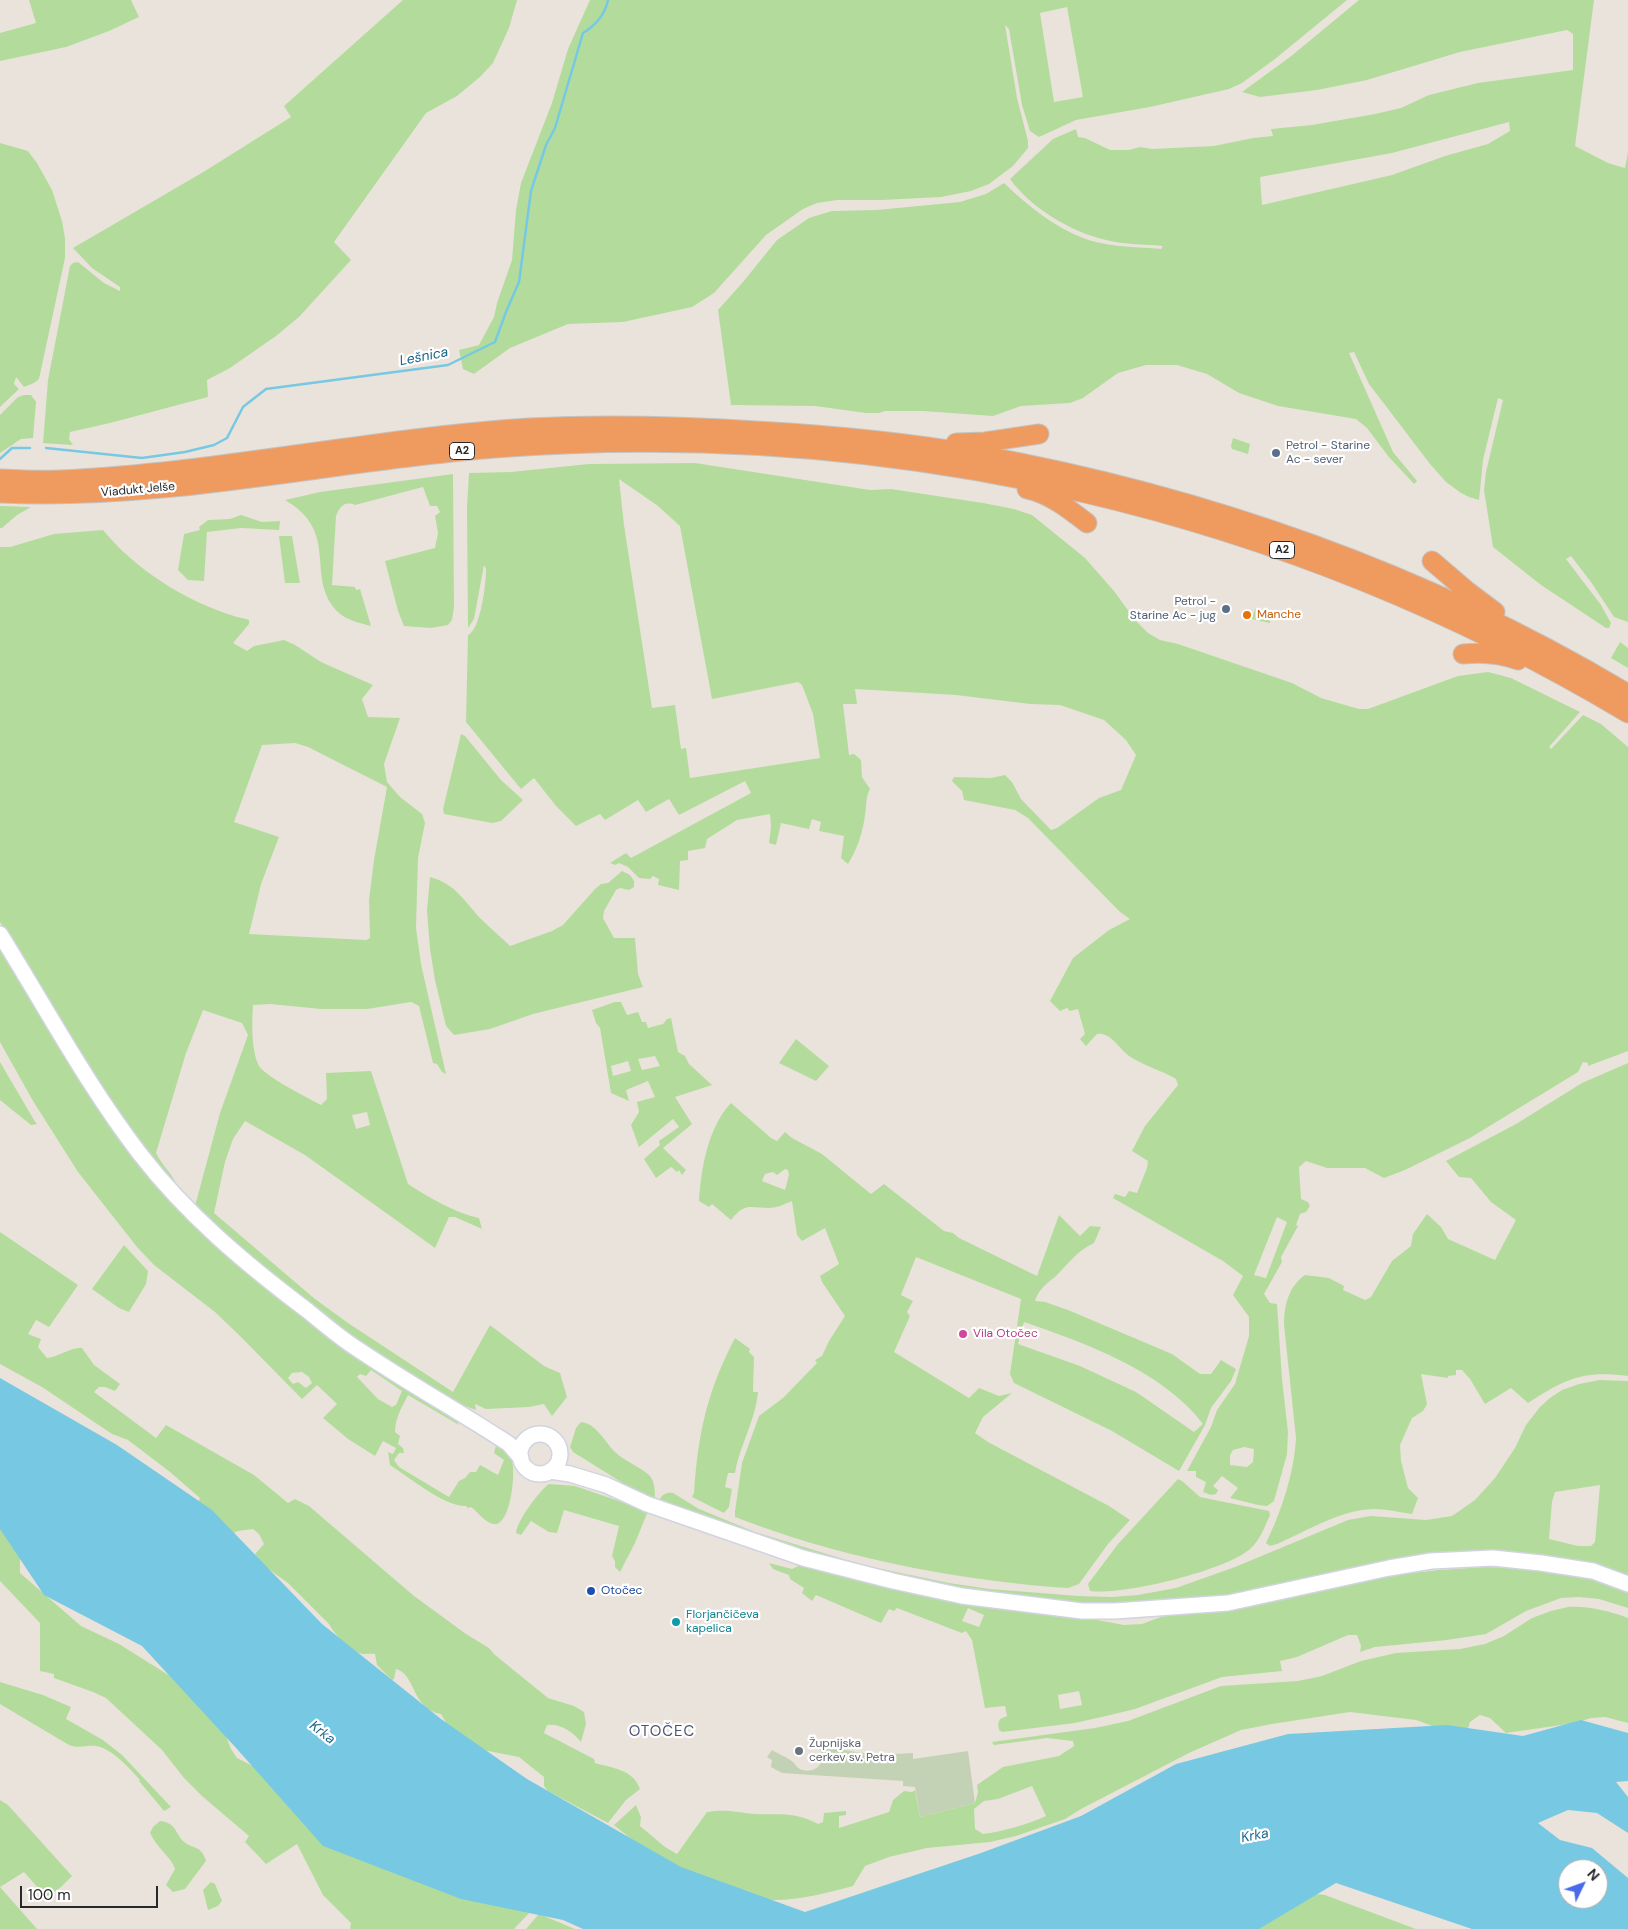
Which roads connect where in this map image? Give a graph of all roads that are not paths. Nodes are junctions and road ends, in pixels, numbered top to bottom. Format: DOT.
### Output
graph roads {
  1 [pos="1040,434"];
  2 [pos="903,444"];
  3 [pos="274,466"];
  4 [pos="954,467"];
  5 [pos="0,480"];
  6 [pos="0,493"];
  7 [pos="1087,523"];
  8 [pos="1432,561"];
  9 [pos="1540,644"];
  10 [pos="1462,654"];
  11 [pos="1590,691"];
  12 [pos="1628,694"];
  13 [pos="1628,713"];
  14 [pos="0,934"];
  15 [pos="464,1414"];
  16 [pos="529,1438"];
  17 [pos="560,1453"];
  18 [pos="521,1458"];
  19 [pos="550,1471"];
  20 [pos="606,1485"];
  21 [pos="1628,1584"];
  1 -- 2 [label="highway"];
  2 -- 3 [label="highway, A2"];
  2 -- 9 [label="highway, A2"];
  3 -- 4 [label="highway, A2"];
  3 -- 5 [label="highway, Viadukt Jelše / A2"];
  3 -- 6 [label="highway, Viadukt Jelše / A2"];
  4 -- 7 [label="highway"];
  4 -- 11 [label="highway, A2"];
  8 -- 9 [label="highway"];
  9 -- 12 [label="highway, A2"];
  10 -- 11 [label="highway"];
  11 -- 13 [label="highway, A2"];
  14 -- 15 [label="main road"];
  15 -- 16 [label="main road"];
  15 -- 18 [label="main road"];
  16 -- 17 [label="main road"];
  16 -- 18 [label="main road"];
  17 -- 19 [label="main road"];
  17 -- 20 [label="main road"];
  18 -- 19 [label="main road"];
  19 -- 20 [label="main road"];
  20 -- 21 [label="main road"];
}
